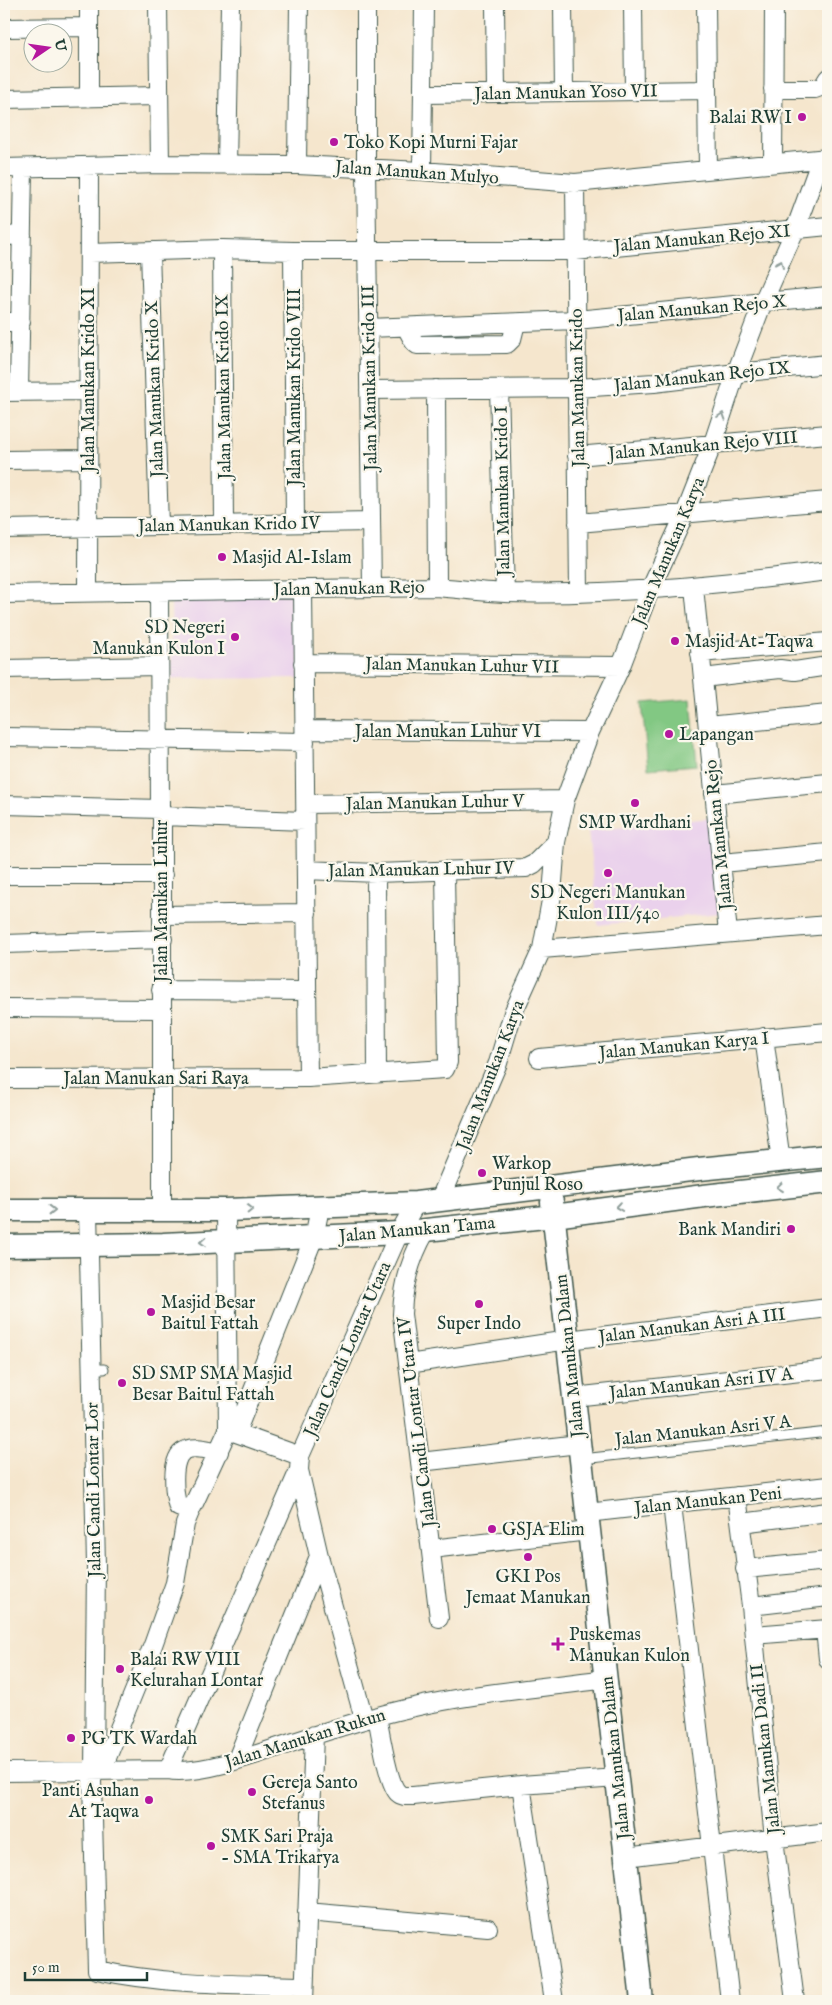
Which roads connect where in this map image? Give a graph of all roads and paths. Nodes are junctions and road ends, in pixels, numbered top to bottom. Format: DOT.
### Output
graph roads {
  1 [pos="89,4"];
  2 [pos="158,4"];
  3 [pos="230,4"];
  4 [pos="299,4"];
  5 [pos="366,4"];
  6 [pos="424,4"];
  7 [pos="495,4"];
  8 [pos="563,4"];
  9 [pos="633,4"];
  10 [pos="706,4"];
  11 [pos="774,4"];
  12 [pos="89,27"];
  13 [pos="4,28"];
  14 [pos="828,78"];
  15 [pos="773,89"];
  16 [pos="707,90"];
  17 [pos="564,92"];
  18 [pos="634,92"];
  19 [pos="496,93"];
  20 [pos="424,94"];
  21 [pos="159,96"];
  22 [pos="89,98"];
  23 [pos="4,99"];
  24 [pos="825,158"];
  25 [pos="773,163"];
  26 [pos="160,164"];
  27 [pos="227,165"];
  28 [pos="297,165"];
  29 [pos="89,167"];
  30 [pos="4,168"];
  31 [pos="23,168"];
  32 [pos="366,168"];
  33 [pos="708,170"];
  34 [pos="422,171"];
  35 [pos="575,182"];
  36 [pos="828,226"];
  37 [pos="795,230"];
  38 [pos="22,235"];
  39 [pos="4,236"];
  40 [pos="222,249"];
  41 [pos="293,251"];
  42 [pos="367,251"];
  43 [pos="575,251"];
  44 [pos="150,252"];
  45 [pos="89,253"];
  46 [pos="828,296"];
  47 [pos="762,302"];
  48 [pos="576,320"];
  49 [pos="12,322"];
  50 [pos="368,328"];
  51 [pos="828,364"];
  52 [pos="736,373"];
  53 [pos="576,388"];
  54 [pos="436,389"];
  55 [pos="499,389"];
  56 [pos="369,390"];
  57 [pos="88,391"];
  58 [pos="12,392"];
  59 [pos="828,434"];
  60 [pos="713,443"];
  61 [pos="577,456"];
  62 [pos="88,459"];
  63 [pos="4,460"];
  64 [pos="828,501"];
  65 [pos="685,514"];
  66 [pos="371,522"];
  67 [pos="294,523"];
  68 [pos="578,523"];
  69 [pos="224,524"];
  70 [pos="159,525"];
  71 [pos="88,526"];
  72 [pos="4,529"];
  73 [pos="828,571"];
  74 [pos="372,587"];
  75 [pos="437,587"];
  76 [pos="694,587"];
  77 [pos="303,589"];
  78 [pos="650,590"];
  79 [pos="88,592"];
  80 [pos="159,592"];
  81 [pos="504,593"];
  82 [pos="579,593"];
  83 [pos="4,594"];
  84 [pos="828,642"];
  85 [pos="700,652"];
  86 [pos="303,663"];
  87 [pos="159,666"];
  88 [pos="621,666"];
  89 [pos="828,666"];
  90 [pos="4,669"];
  91 [pos="703,678"];
  92 [pos="828,714"];
  93 [pos="708,726"];
  94 [pos="590,732"];
  95 [pos="4,736"];
  96 [pos="305,736"];
  97 [pos="159,740"];
  98 [pos="828,783"];
  99 [pos="714,794"];
  100 [pos="565,800"];
  101 [pos="4,804"];
  102 [pos="161,812"];
  103 [pos="305,812"];
  104 [pos="556,842"];
  105 [pos="828,853"];
  106 [pos="721,864"];
  107 [pos="306,870"];
  108 [pos="445,872"];
  109 [pos="376,873"];
  110 [pos="4,875"];
  111 [pos="163,875"];
  112 [pos="307,913"];
  113 [pos="163,915"];
  114 [pos="828,925"];
  115 [pos="728,934"];
  116 [pos="163,939"];
  117 [pos="4,944"];
  118 [pos="542,949"];
  119 [pos="161,990"];
  120 [pos="307,991"];
  121 [pos="4,1008"];
  122 [pos="161,1009"];
  123 [pos="828,1032"];
  124 [pos="764,1037"];
  125 [pos="539,1058"];
  126 [pos="377,1074"];
  127 [pos="162,1078"];
  128 [pos="308,1078"];
  129 [pos="4,1079"];
  130 [pos="828,1156"];
  131 [pos="781,1161"];
  132 [pos="699,1169"];
  133 [pos="828,1182"];
  134 [pos="551,1188"];
  135 [pos="704,1196"];
  136 [pos="439,1201"];
  137 [pos="416,1203"];
  138 [pos="320,1208"];
  139 [pos="4,1210"];
  140 [pos="88,1210"];
  141 [pos="162,1210"];
  142 [pos="226,1210"];
  143 [pos="554,1216"];
  144 [pos="426,1231"];
  145 [pos="399,1233"];
  146 [pos="314,1237"];
  147 [pos="227,1241"];
  148 [pos="4,1246"];
  149 [pos="90,1246"];
  150 [pos="828,1308"];
  151 [pos="568,1340"];
  152 [pos="408,1364"];
  153 [pos="828,1369"];
  154 [pos="574,1397"];
  155 [pos="232,1431"];
  156 [pos="828,1432"];
  157 [pos="219,1452"];
  158 [pos="580,1452"];
  159 [pos="420,1462"];
  160 [pos="299,1463"];
  161 [pos="828,1486"];
  162 [pos="737,1496"];
  163 [pos="672,1504"];
  164 [pos="190,1512"];
  165 [pos="828,1512"];
  166 [pos="588,1522"];
  167 [pos="741,1523"];
  168 [pos="430,1549"];
  169 [pos="319,1556"];
  170 [pos="828,1561"];
  171 [pos="745,1569"];
  172 [pos="828,1597"];
  173 [pos="751,1606"];
  174 [pos="439,1618"];
  175 [pos="827,1629"];
  176 [pos="754,1635"];
  177 [pos="828,1659"];
  178 [pos="606,1679"];
  179 [pos="371,1718"];
  180 [pos="314,1735"];
  181 [pos="237,1759"];
  182 [pos="98,1770"];
  183 [pos="168,1770"];
  184 [pos="4,1772"];
  185 [pos="617,1778"];
  186 [pos="521,1785"];
  187 [pos="828,1832"];
  188 [pos="774,1839"];
  189 [pos="710,1846"];
  190 [pos="626,1857"];
  191 [pos="307,1912"];
  192 [pos="488,1928"];
  193 [pos="304,1994"];
  194 [pos="554,2001"];
  195 [pos="642,2001"];
  196 [pos="730,2001"];
  197 [pos="795,2001"];
  1 -- 12 [label="street"];
  2 -- 21 [label="street"];
  3 -- 27 [label="street"];
  4 -- 28 [label="street"];
  5 -- 32 [label="street, Jalan Manukan Krido III"];
  6 -- 20 [label="street"];
  7 -- 19 [label="street"];
  8 -- 17 [label="street"];
  9 -- 18 [label="street"];
  10 -- 16 [label="street"];
  11 -- 15 [label="street"];
  12 -- 13 [label="street"];
  12 -- 22 [label="street"];
  14 -- 15 [label="street"];
  15 -- 25 [label="street"];
  16 -- 18 [label="street, Jalan Manukan Yoso VII"];
  16 -- 33 [label="street"];
  17 -- 18 [label="street, Jalan Manukan Yoso VII"];
  17 -- 19 [label="street, Jalan Manukan Yoso VII"];
  19 -- 20 [label="street, Jalan Manukan Yoso VII"];
  20 -- 34 [label="street"];
  21 -- 22 [label="street"];
  21 -- 26 [label="street"];
  22 -- 23 [label="street"];
  24 -- 25 [label="street, Jalan Manukan Mulyo"];
  24 -- 37 [label="street, Jalan Manukan Karya"];
  25 -- 33 [label="street, Jalan Manukan Mulyo"];
  26 -- 27 [label="street, Jalan Manukan Mulyo"];
  26 -- 29 [label="street, Jalan Manukan Mulyo"];
  27 -- 28 [label="street, Jalan Manukan Mulyo"];
  28 -- 32 [label="street, Jalan Manukan Mulyo"];
  29 -- 31 [label="street, Jalan Manukan Mulyo"];
  29 -- 45 [label="street, Jalan Manukan Krido XI"];
  30 -- 31 [label="street, Jalan Manukan Mulyo"];
  31 -- 38 [label="street"];
  32 -- 34 [label="street, Jalan Manukan Mulyo"];
  32 -- 42 [label="street, Jalan Manukan Krido III"];
  33 -- 35 [label="street, Jalan Manukan Mulyo"];
  34 -- 35 [label="street, Jalan Manukan Mulyo"];
  35 -- 43 [label="street, Jalan Manukan Krido"];
  36 -- 37 [label="street, Jalan Manukan Rejo XI"];
  37 -- 43 [label="street, Jalan Manukan Rejo XI"];
  47 -- 37 [label="street, Jalan Manukan Karya, one-way"];
  38 -- 39 [label="street"];
  38 -- 49 [label="street"];
  40 -- 41 [label="street, Jalan Manukan Rejo XI"];
  40 -- 44 [label="street, Jalan Manukan Rejo XI"];
  40 -- 69 [label="street, Jalan Manukan Krido IX"];
  41 -- 42 [label="street, Jalan Manukan Rejo XI"];
  41 -- 67 [label="street, Jalan Manukan Krido VIII"];
  42 -- 43 [label="street, Jalan Manukan Rejo XI"];
  42 -- 50 [label="street, Jalan Manukan Krido III"];
  43 -- 48 [label="street, Jalan Manukan Krido"];
  44 -- 45 [label="street, Jalan Manukan Rejo XI"];
  44 -- 70 [label="street, Jalan Manukan Krido X"];
  45 -- 57 [label="street, Jalan Manukan Krido XI"];
  46 -- 47 [label="street, Jalan Manukan Rejo X"];
  47 -- 48 [label="street, Jalan Manukan Rejo X"];
  47 -- 52 [label="street, Jalan Manukan Karya"];
  48 -- 50 [label="street, Jalan Manukan Rejo X"];
  48 -- 53 [label="street, Jalan Manukan Krido"];
  49 -- 58 [label="street"];
  50 -- 56 [label="street, Jalan Manukan Krido III"];
  51 -- 52 [label="street, Jalan Manukan Rejo IX"];
  52 -- 53 [label="street, Jalan Manukan Rejo IX"];
  60 -- 52 [label="street, Jalan Manukan Karya, one-way"];
  53 -- 55 [label="street, Jalan Manukan Rejo IX"];
  53 -- 61 [label="street, Jalan Manukan Krido"];
  54 -- 55 [label="street, Jalan Manukan Rejo IX"];
  54 -- 56 [label="street, Jalan Manukan Rejo IX"];
  54 -- 75 [label="street"];
  55 -- 81 [label="street, Jalan Manukan Krido I"];
  56 -- 66 [label="street, Jalan Manukan Krido III"];
  57 -- 58 [label="street"];
  57 -- 62 [label="street, Jalan Manukan Krido XI"];
  59 -- 60 [label="street, Jalan Manukan Rejo VIII"];
  60 -- 61 [label="street, Jalan Manukan Rejo VIII"];
  60 -- 65 [label="street, Jalan Manukan Karya"];
  61 -- 68 [label="street, Jalan Manukan Krido"];
  62 -- 63 [label="street"];
  62 -- 71 [label="street, Jalan Manukan Krido XI"];
  64 -- 65 [label="street"];
  65 -- 68 [label="street"];
  65 -- 78 [label="street, Jalan Manukan Karya"];
  66 -- 67 [label="street, Jalan Manukan Krido IV"];
  66 -- 74 [label="street, Jalan Manukan Krido III"];
  67 -- 69 [label="street, Jalan Manukan Krido IV"];
  68 -- 82 [label="street, Jalan Manukan Krido"];
  69 -- 70 [label="street, Jalan Manukan Krido IV"];
  70 -- 71 [label="street, Jalan Manukan Krido IV"];
  71 -- 72 [label="street, Jalan Manukan Krido IV"];
  71 -- 79 [label="street, Jalan Manukan Krido XI"];
  73 -- 76 [label="street, Jalan Manukan Rejo"];
  74 -- 75 [label="street, Jalan Manukan Rejo"];
  74 -- 77 [label="street, Jalan Manukan Rejo"];
  75 -- 81 [label="street, Jalan Manukan Rejo"];
  76 -- 78 [label="street, Jalan Manukan Rejo"];
  76 -- 85 [label="street, Jalan Manukan Rejo"];
  77 -- 80 [label="street, Jalan Manukan Rejo"];
  77 -- 86 [label="street"];
  78 -- 82 [label="street, Jalan Manukan Rejo"];
  78 -- 88 [label="street, Jalan Manukan Karya"];
  79 -- 80 [label="street, Jalan Manukan Rejo"];
  79 -- 83 [label="street, Jalan Manukan Rejo"];
  80 -- 87 [label="street, Jalan Manukan Luhur"];
  81 -- 82 [label="street, Jalan Manukan Rejo"];
  84 -- 85 [label="street"];
  85 -- 91 [label="street, Jalan Manukan Rejo"];
  86 -- 88 [label="street, Jalan Manukan Luhur VII"];
  86 -- 96 [label="street"];
  87 -- 90 [label="street"];
  87 -- 97 [label="street, Jalan Manukan Luhur"];
  88 -- 94 [label="street, Jalan Manukan Karya"];
  89 -- 91 [label="street"];
  91 -- 93 [label="street, Jalan Manukan Rejo"];
  92 -- 93 [label="street"];
  93 -- 99 [label="street, Jalan Manukan Rejo"];
  94 -- 96 [label="street, Jalan Manukan Luhur VI"];
  94 -- 100 [label="street, Jalan Manukan Karya"];
  95 -- 97 [label="street, Jalan Manukan Luhur VI"];
  96 -- 97 [label="street, Jalan Manukan Luhur VI"];
  96 -- 103 [label="street"];
  97 -- 102 [label="street, Jalan Manukan Luhur"];
  98 -- 99 [label="street"];
  99 -- 106 [label="street, Jalan Manukan Rejo"];
  100 -- 103 [label="street, Jalan Manukan Luhur V"];
  100 -- 104 [label="street, Jalan Manukan Karya"];
  101 -- 102 [label="street, Jalan Manukan Luhur V"];
  102 -- 103 [label="street, Jalan Manukan Luhur V"];
  102 -- 111 [label="street, Jalan Manukan Luhur"];
  103 -- 107 [label="street"];
  104 -- 108 [label="street, Jalan Manukan Luhur IV"];
  104 -- 118 [label="street, Jalan Manukan Karya"];
  105 -- 106 [label="street"];
  106 -- 115 [label="street, Jalan Manukan Rejo"];
  107 -- 109 [label="street, Jalan Manukan Luhur IV"];
  107 -- 112 [label="street"];
  108 -- 109 [label="street, Jalan Manukan Luhur IV"];
  108 -- 126 [label="street, Jalan Manukan Sari Raya"];
  109 -- 126 [label="street"];
  110 -- 111 [label="street"];
  111 -- 113 [label="street, Jalan Manukan Luhur"];
  112 -- 113 [label="street"];
  112 -- 120 [label="street"];
  113 -- 116 [label="street, Jalan Manukan Luhur"];
  114 -- 115 [label="street"];
  115 -- 118 [label="street"];
  116 -- 117 [label="street"];
  116 -- 119 [label="street, Jalan Manukan Luhur"];
  118 -- 136 [label="street, Jalan Manukan Karya"];
  119 -- 120 [label="street"];
  119 -- 122 [label="street, Jalan Manukan Luhur"];
  120 -- 128 [label="street"];
  121 -- 122 [label="street"];
  122 -- 127 [label="street, Jalan Manukan Luhur"];
  123 -- 124 [label="street, Jalan Manukan Karya I"];
  124 -- 125 [label="street, Jalan Manukan Karya I"];
  124 -- 131 [label="street"];
  126 -- 128 [label="street, Jalan Manukan Sari Raya"];
  127 -- 128 [label="street, Jalan Manukan Sari Raya"];
  127 -- 129 [label="street, Jalan Manukan Sari Raya"];
  127 -- 141 [label="street, Jalan Manukan Luhur"];
  130 -- 131 [label="street, Jalan Manukan Tama"];
  131 -- 132 [label="street, Jalan Manukan Tama"];
  132 -- 134 [label="street, Jalan Manukan Tama"];
  132 -- 135 [label="street"];
  133 -- 135 [label="street, Jalan Manukan Tama, one-way"];
  134 -- 136 [label="street, Jalan Manukan Tama"];
  134 -- 143 [label="street, Jalan Manukan Dalam"];
  135 -- 143 [label="street, Jalan Manukan Tama, one-way"];
  136 -- 137 [label="street, Jalan Manukan Tama"];
  137 -- 138 [label="street, Jalan Manukan Tama"];
  137 -- 145 [label="street, Jalan Candi Lontar Utara"];
  142 -- 138 [label="street, Jalan Manukan Tama, one-way"];
  138 -- 146 [label="street"];
  139 -- 140 [label="street, Jalan Manukan Tama, one-way"];
  140 -- 141 [label="street, Jalan Manukan Tama"];
  140 -- 149 [label="street, Jalan Candi Lontar Lor"];
  141 -- 142 [label="street, Jalan Manukan Tama"];
  142 -- 147 [label="street"];
  143 -- 144 [label="street, Jalan Manukan Tama"];
  143 -- 151 [label="street, Jalan Manukan Dalam"];
  144 -- 145 [label="street, Jalan Manukan Tama"];
  144 -- 152 [label="street, Jalan Candi Lontar Utara IV"];
  145 -- 146 [label="street, Jalan Manukan Tama"];
  145 -- 160 [label="street, Jalan Candi Lontar Utara"];
  146 -- 147 [label="street, Jalan Manukan Tama"];
  146 -- 155 [label="street"];
  147 -- 149 [label="street, Jalan Manukan Tama, one-way"];
  147 -- 155 [label="street"];
  148 -- 149 [label="street, Jalan Manukan Tama"];
  149 -- 182 [label="street, Jalan Candi Lontar Lor"];
  150 -- 151 [label="street, Jalan Manukan Asri A III"];
  151 -- 152 [label="street, Jalan Manukan Asri A III"];
  151 -- 154 [label="street, Jalan Manukan Dalam"];
  152 -- 159 [label="street, Jalan Candi Lontar Utara IV"];
  153 -- 154 [label="street, Jalan Manukan Asri IV A"];
  154 -- 158 [label="street, Jalan Manukan Dalam"];
  155 -- 157 [label="street"];
  155 -- 160 [label="street"];
  156 -- 158 [label="lane, Jalan Manukan Asri V A"];
  157 -- 164 [label="street"];
  157 -- 164 [label="street"];
  158 -- 159 [label="street"];
  158 -- 166 [label="street, Jalan Manukan Dalam"];
  159 -- 168 [label="street, Jalan Candi Lontar Utara IV"];
  160 -- 169 [label="street"];
  160 -- 183 [label="street, Jalan Candi Lontar Utara"];
  161 -- 162 [label="street, Jalan Manukan Peni"];
  162 -- 163 [label="street, Jalan Manukan Peni"];
  162 -- 167 [label="street, Jalan Manukan Dadi II"];
  163 -- 166 [label="street, Jalan Manukan Peni"];
  163 -- 189 [label="street"];
  164 -- 182 [label="street"];
  165 -- 167 [label="street"];
  166 -- 168 [label="street, Jalan Manukan Peni"];
  166 -- 178 [label="street, Jalan Manukan Dalam"];
  167 -- 171 [label="street, Jalan Manukan Dadi II"];
  168 -- 174 [label="street, Jalan Candi Lontar Utara IV"];
  169 -- 179 [label="street"];
  169 -- 181 [label="street"];
  170 -- 171 [label="street"];
  171 -- 173 [label="street, Jalan Manukan Dadi II"];
  172 -- 173 [label="street"];
  173 -- 176 [label="street, Jalan Manukan Dadi II"];
  175 -- 176 [label="street"];
  175 -- 177 [label="street"];
  176 -- 188 [label="street, Jalan Manukan Dadi II"];
  178 -- 179 [label="street, Jalan Manukan Rukun"];
  178 -- 185 [label="street, Jalan Manukan Dalam"];
  179 -- 180 [label="street, Jalan Manukan Rukun"];
  179 -- 186 [label="street"];
  180 -- 181 [label="street, Jalan Manukan Rukun"];
  180 -- 191 [label="street"];
  181 -- 183 [label="street, Jalan Manukan Rukun"];
  182 -- 183 [label="street, Jalan Manukan Rukun"];
  182 -- 184 [label="street, Jalan Manukan Rukun"];
  182 -- 193 [label="street, Jalan Candi Lontar Lor"];
  185 -- 186 [label="street"];
  185 -- 190 [label="street, Jalan Manukan Dalam"];
  186 -- 194 [label="street"];
  187 -- 188 [label="street"];
  188 -- 189 [label="street"];
  188 -- 197 [label="street, Jalan Manukan Dadi II"];
  189 -- 190 [label="street"];
  189 -- 196 [label="street"];
  190 -- 195 [label="street, Jalan Manukan Dalam"];
  191 -- 192 [label="street"];
  191 -- 193 [label="street"];
}
